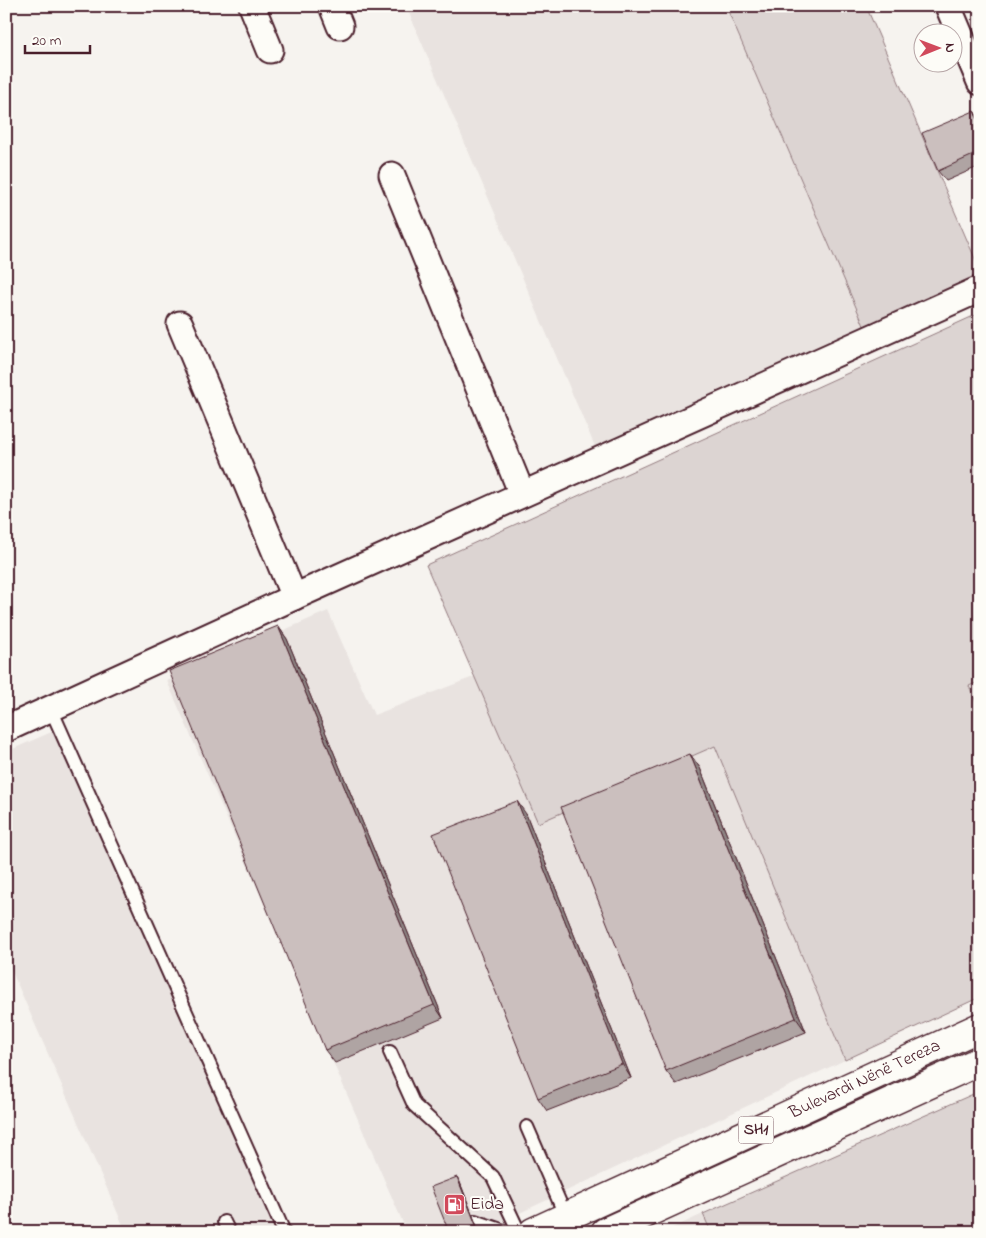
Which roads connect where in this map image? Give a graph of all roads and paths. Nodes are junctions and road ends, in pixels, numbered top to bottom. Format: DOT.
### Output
graph roads {
  1 [pos="252,6"];
  2 [pos="948,6"];
  3 [pos="270,50"];
  4 [pos="980,82"];
  5 [pos="392,175"];
  6 [pos="980,289"];
  7 [pos="180,324"];
  8 [pos="522,494"];
  9 [pos="294,597"];
  10 [pos="51,709"];
  11 [pos="6,729"];
  12 [pos="980,1027"];
  13 [pos="390,1052"];
  14 [pos="980,1060"];
  15 [pos="527,1127"];
  16 [pos="566,1217"];
  17 [pos="615,1229"];
  18 [pos="284,1232"];
  19 [pos="449,1232"];
  20 [pos="506,1232"];
  21 [pos="519,1232"];
  22 [pos="533,1232"];
  1 -- 3 [label="street"];
  2 -- 4 [label="street"];
  5 -- 8 [label="street"];
  6 -- 8 [label="street"];
  7 -- 9 [label="street"];
  8 -- 9 [label="street"];
  9 -- 10 [label="street"];
  10 -- 11 [label="street"];
  10 -- 18 [label="lane"];
  12 -- 16 [label="main road, Bulevardi Nënë Tereza / SH1"];
  13 -- 21 [label="lane"];
  14 -- 17 [label="main road, Bulevardi Nënë Tereza / SH1"];
  15 -- 16 [label="lane"];
  16 -- 22 [label="main road, Bulevardi Nënë Tereza / SH1"];
  19 -- 20 [label="lane"];
}
